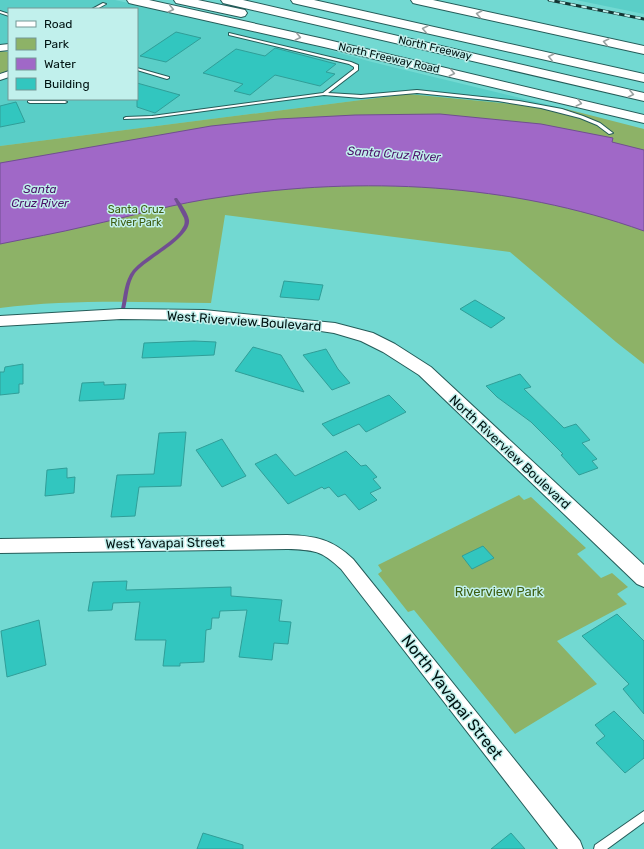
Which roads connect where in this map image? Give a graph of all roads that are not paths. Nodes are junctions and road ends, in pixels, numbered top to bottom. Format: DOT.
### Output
graph roads {
  1 [pos="133,0"];
  2 [pos="180,0"];
  3 [pos="227,0"];
  4 [pos="296,0"];
  5 [pos="104,4"];
  6 [pos="414,6"];
  7 [pos="96,8"];
  8 [pos="425,15"];
  9 [pos="471,26"];
  10 [pos="230,34"];
  11 [pos="644,50"];
  12 [pos="644,68"];
  13 [pos="138,69"];
  14 [pos="167,78"];
  15 [pos="644,78"];
  16 [pos="590,84"];
  17 [pos="324,94"];
  18 [pos="644,97"];
  19 [pos="30,102"];
  20 [pos="65,102"];
  21 [pos="126,118"];
  22 [pos="644,119"];
  23 [pos="610,133"];
  24 [pos="0,321"];
  25 [pos="367,337"];
  26 [pos="0,546"];
  27 [pos="328,547"];
  28 [pos="644,578"];
  29 [pos="644,816"];
  30 [pos="572,849"];
  31 [pos="599,849"];
  1 -- 22 [label="main road, North Freeway Road, one-way"];
  2 -- 16 [label="highway"];
  3 -- 16 [label="highway, North Freeway"];
  15 -- 4 [label="highway, North Freeway, one-way"];
  5 -- 7 [label="lane"];
  6 -- 8 [label="highway"];
  11 -- 6 [label="main road, one-way"];
  9 -- 12 [label="highway"];
  10 -- 17 [label="lane"];
  13 -- 14 [label="lane"];
  16 -- 18 [label="highway, North Freeway, one-way"];
  17 -- 21 [label="lane"];
  17 -- 23 [label="lane"];
  19 -- 20 [label="lane"];
  24 -- 25 [label="street, West Riverview Boulevard"];
  25 -- 28 [label="street, North Riverview Boulevard"];
  26 -- 27 [label="street, West Yavapai Street"];
  27 -- 30 [label="street, North Yavapai Street"];
  29 -- 31 [label="lane"];
}
